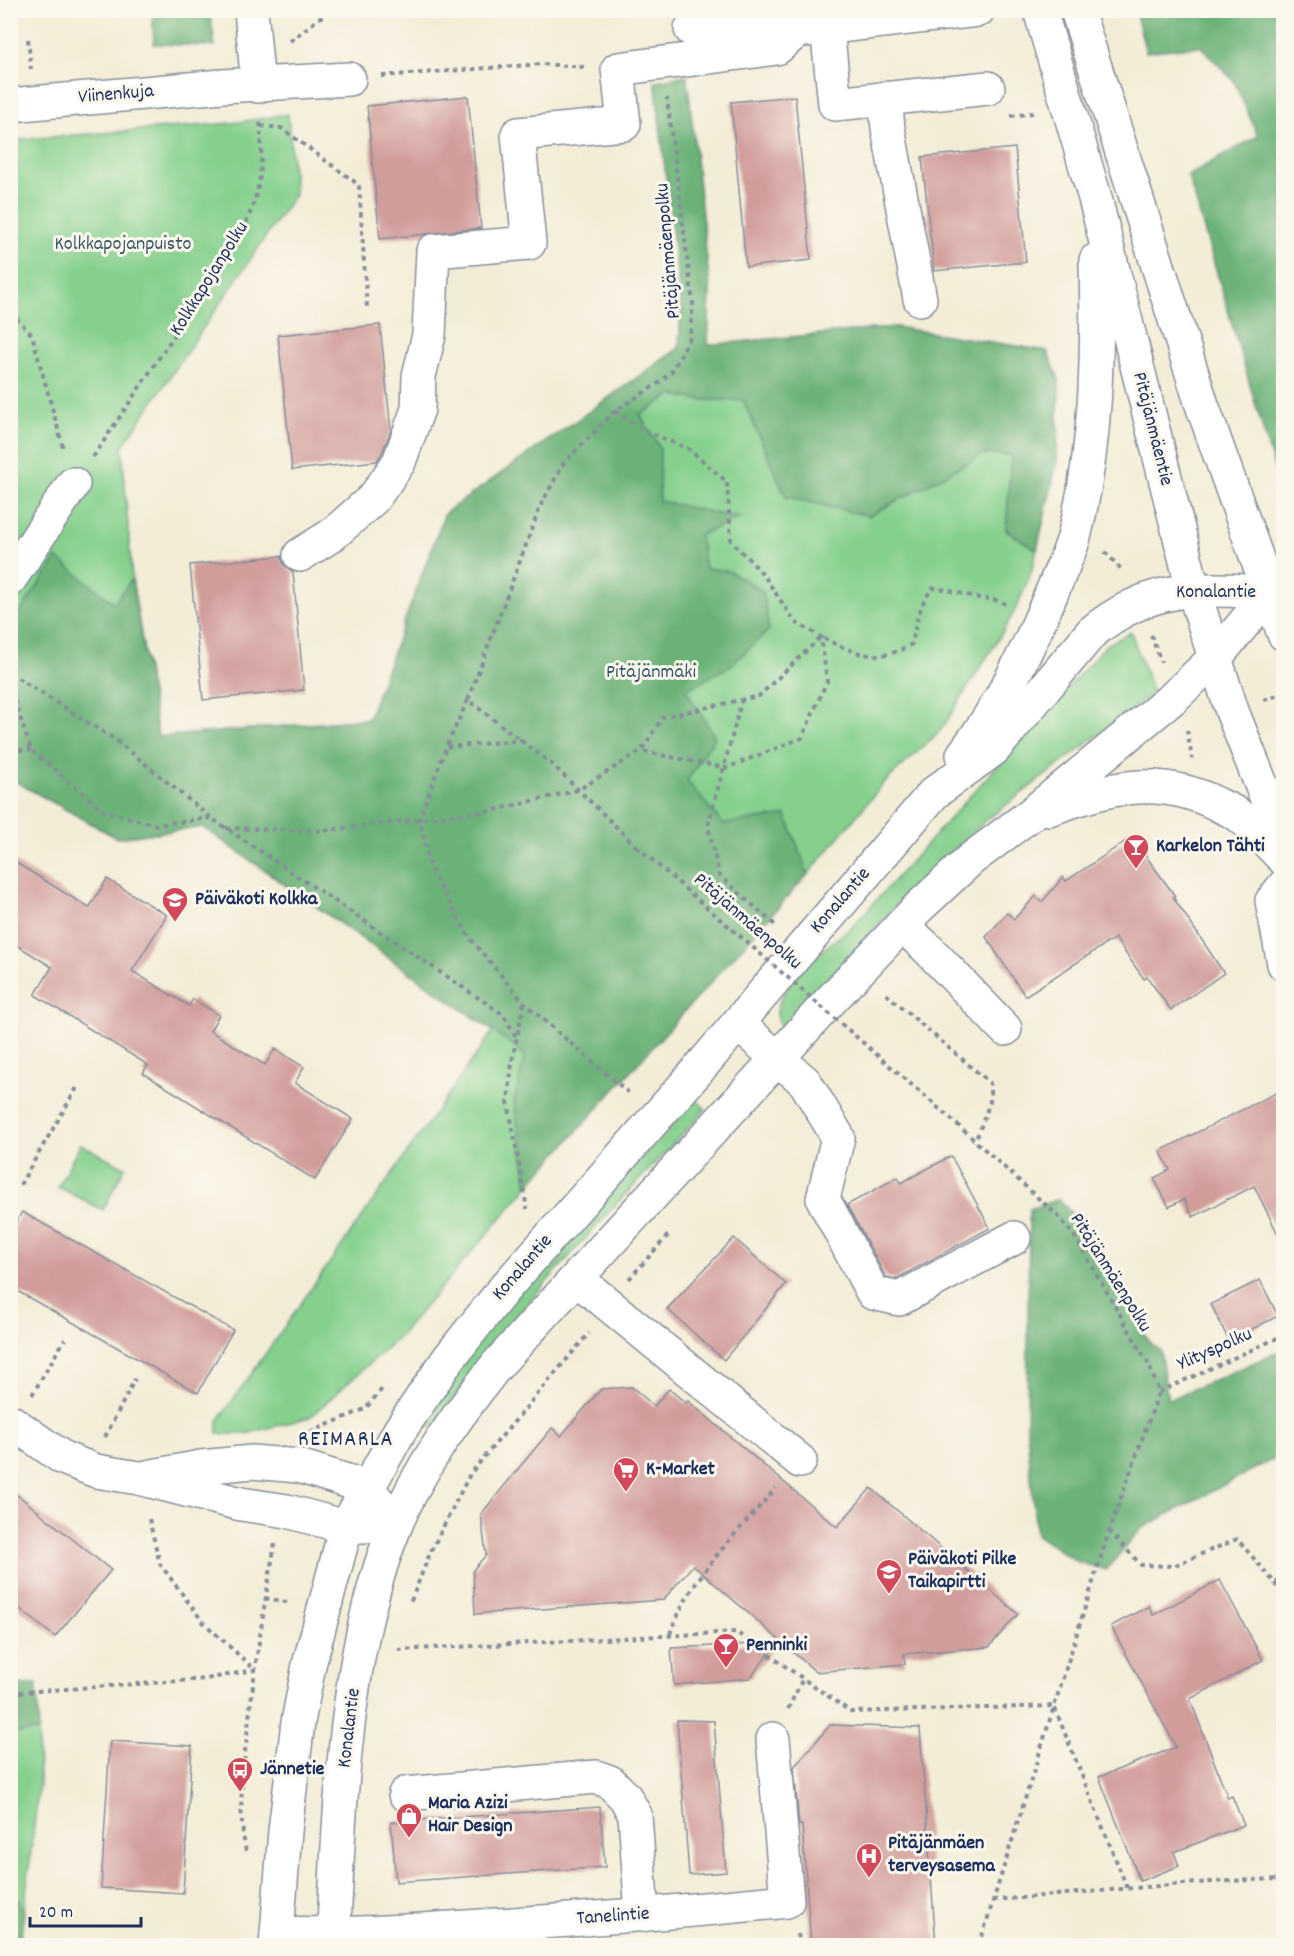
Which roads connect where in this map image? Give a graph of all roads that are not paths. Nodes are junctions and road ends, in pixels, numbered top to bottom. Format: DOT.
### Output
graph roads {
  1 [pos="251,10"];
  2 [pos="978,10"];
  3 [pos="1040,10"];
  4 [pos="1077,10"];
  5 [pos="691,29"];
  6 [pos="812,29"];
  7 [pos="349,79"];
  8 [pos="258,86"];
  9 [pos="988,88"];
  10 [pos="885,99"];
  11 [pos="10,105"];
  12 [pos="1095,198"];
  13 [pos="920,299"];
  14 [pos="73,484"];
  15 [pos="300,555"];
  16 [pos="10,579"];
  17 [pos="1193,589"];
  18 [pos="1270,592"];
  19 [pos="1284,634"];
  20 [pos="1216,657"];
  21 [pos="934,793"];
  22 [pos="1030,815"];
  23 [pos="1284,842"];
  24 [pos="1284,859"];
  25 [pos="1284,886"];
  26 [pos="902,925"];
  27 [pos="1284,964"];
  28 [pos="738,1024"];
  29 [pos="1005,1029"];
  30 [pos="778,1058"];
  31 [pos="1014,1238"];
  32 [pos="577,1279"];
  33 [pos="19,1412"];
  34 [pos="800,1461"];
  35 [pos="139,1478"];
  36 [pos="366,1486"];
  37 [pos="396,1524"];
  38 [pos="346,1527"];
  39 [pos="773,1739"];
  40 [pos="405,1794"];
  41 [pos="642,1916"];
  42 [pos="277,1939"];
  43 [pos="333,1941"];
  1 -- 8 [label="main road"];
  2 -- 6 [label="main road"];
  3 -- 12 [label="main road, Pitäjänmäentie"];
  4 -- 18 [label="main road"];
  5 -- 6 [label="main road"];
  6 -- 10 [label="main road"];
  6 -- 15 [label="main road"];
  7 -- 8 [label="main road, Viinenkuja"];
  8 -- 11 [label="main road, Viinenkuja"];
  9 -- 10 [label="main road"];
  10 -- 13 [label="main road"];
  12 -- 17 [label="main road, Pitäjänmäentie"];
  12 -- 21 [label="main road"];
  14 -- 16 [label="main road"];
  17 -- 18 [label="main road, Konalantie"];
  17 -- 20 [label="main road, Pitäjänmäentie"];
  17 -- 21 [label="main road, Konalantie"];
  18 -- 19 [label="main road"];
  18 -- 20 [label="main road, Konalantie"];
  20 -- 22 [label="main road, Konalantie"];
  20 -- 23 [label="main road, Pitäjänmäentie"];
  21 -- 28 [label="main road, Konalantie"];
  22 -- 24 [label="main road"];
  22 -- 26 [label="main road, Konalantie"];
  25 -- 27 [label="main road"];
  26 -- 29 [label="main road"];
  26 -- 30 [label="main road, Konalantie"];
  28 -- 30 [label="main road"];
  28 -- 36 [label="main road, Konalantie"];
  30 -- 31 [label="main road"];
  30 -- 32 [label="main road, Konalantie"];
  32 -- 34 [label="main road"];
  32 -- 37 [label="main road, Konalantie"];
  33 -- 35 [label="main road"];
  35 -- 36 [label="main road"];
  35 -- 38 [label="main road"];
  36 -- 37 [label="main road"];
  36 -- 38 [label="main road, Konalantie"];
  37 -- 38 [label="main road"];
  37 -- 43 [label="main road, Konalantie"];
  38 -- 42 [label="main road, Konalantie"];
  39 -- 41 [label="main road, Tanelintie"];
  40 -- 41 [label="main road"];
  41 -- 43 [label="main road, Tanelintie"];
  42 -- 43 [label="main road, Tanelintie"];
}
